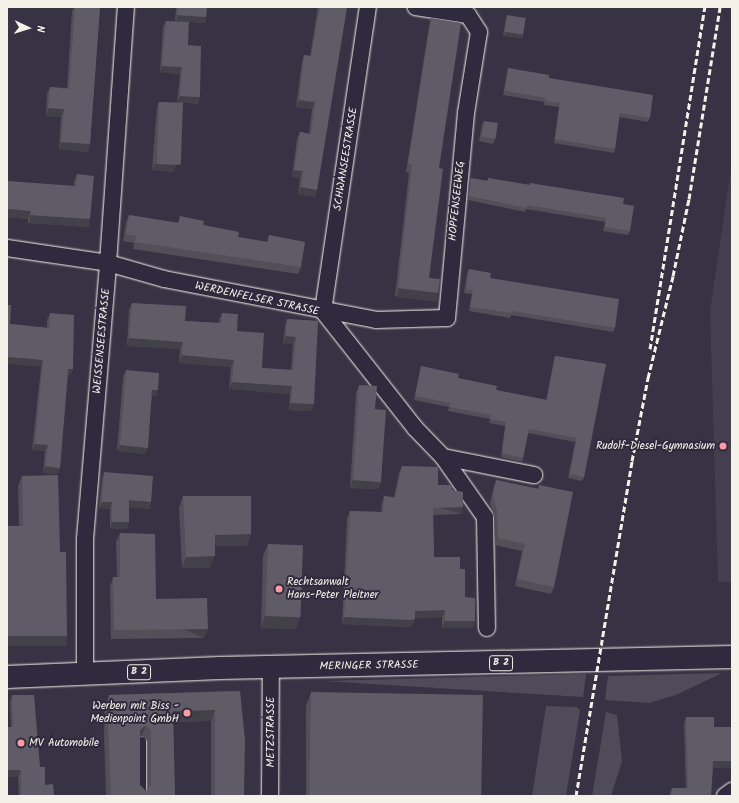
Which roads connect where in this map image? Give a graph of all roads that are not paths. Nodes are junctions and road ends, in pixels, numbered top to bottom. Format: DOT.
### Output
graph roads {
  1 [pos="126,7"];
  2 [pos="368,7"];
  3 [pos="416,7"];
  4 [pos="7,248"];
  5 [pos="108,263"];
  6 [pos="323,311"];
  7 [pos="443,457"];
  8 [pos="534,475"];
  9 [pos="487,628"];
  10 [pos="732,657"];
  11 [pos="271,668"];
  12 [pos="85,674"];
  13 [pos="7,677"];
  14 [pos="142,741"];
  15 [pos="732,791"];
  16 [pos="142,796"];
  17 [pos="270,796"];
  18 [pos="725,796"];
  1 -- 5 [label="street, WEISSENSEESTRASSE"];
  2 -- 6 [label="street, SCHWANSEESTRASSE"];
  3 -- 6 [label="street, HOPFENSEEWEG"];
  4 -- 5 [label="street, WERDENFELSER STRASSE"];
  5 -- 6 [label="street, WERDENFELSER STRASSE"];
  5 -- 12 [label="street, WEISSENSEESTRASSE"];
  6 -- 7 [label="street, WERDENFELSER STRASSE"];
  7 -- 8 [label="street"];
  7 -- 9 [label="street, WERDENFELSER STRASSE"];
  10 -- 11 [label="main road, MERINGER STRASSE / B 2"];
  11 -- 12 [label="main road, MERINGER STRASSE / B 2"];
  11 -- 17 [label="street, METZSTRASSE"];
  12 -- 13 [label="main road, MERINGER STRASSE / B 2"];
  14 -- 16 [label="lane"];
  15 -- 18 [label="street"];
}
